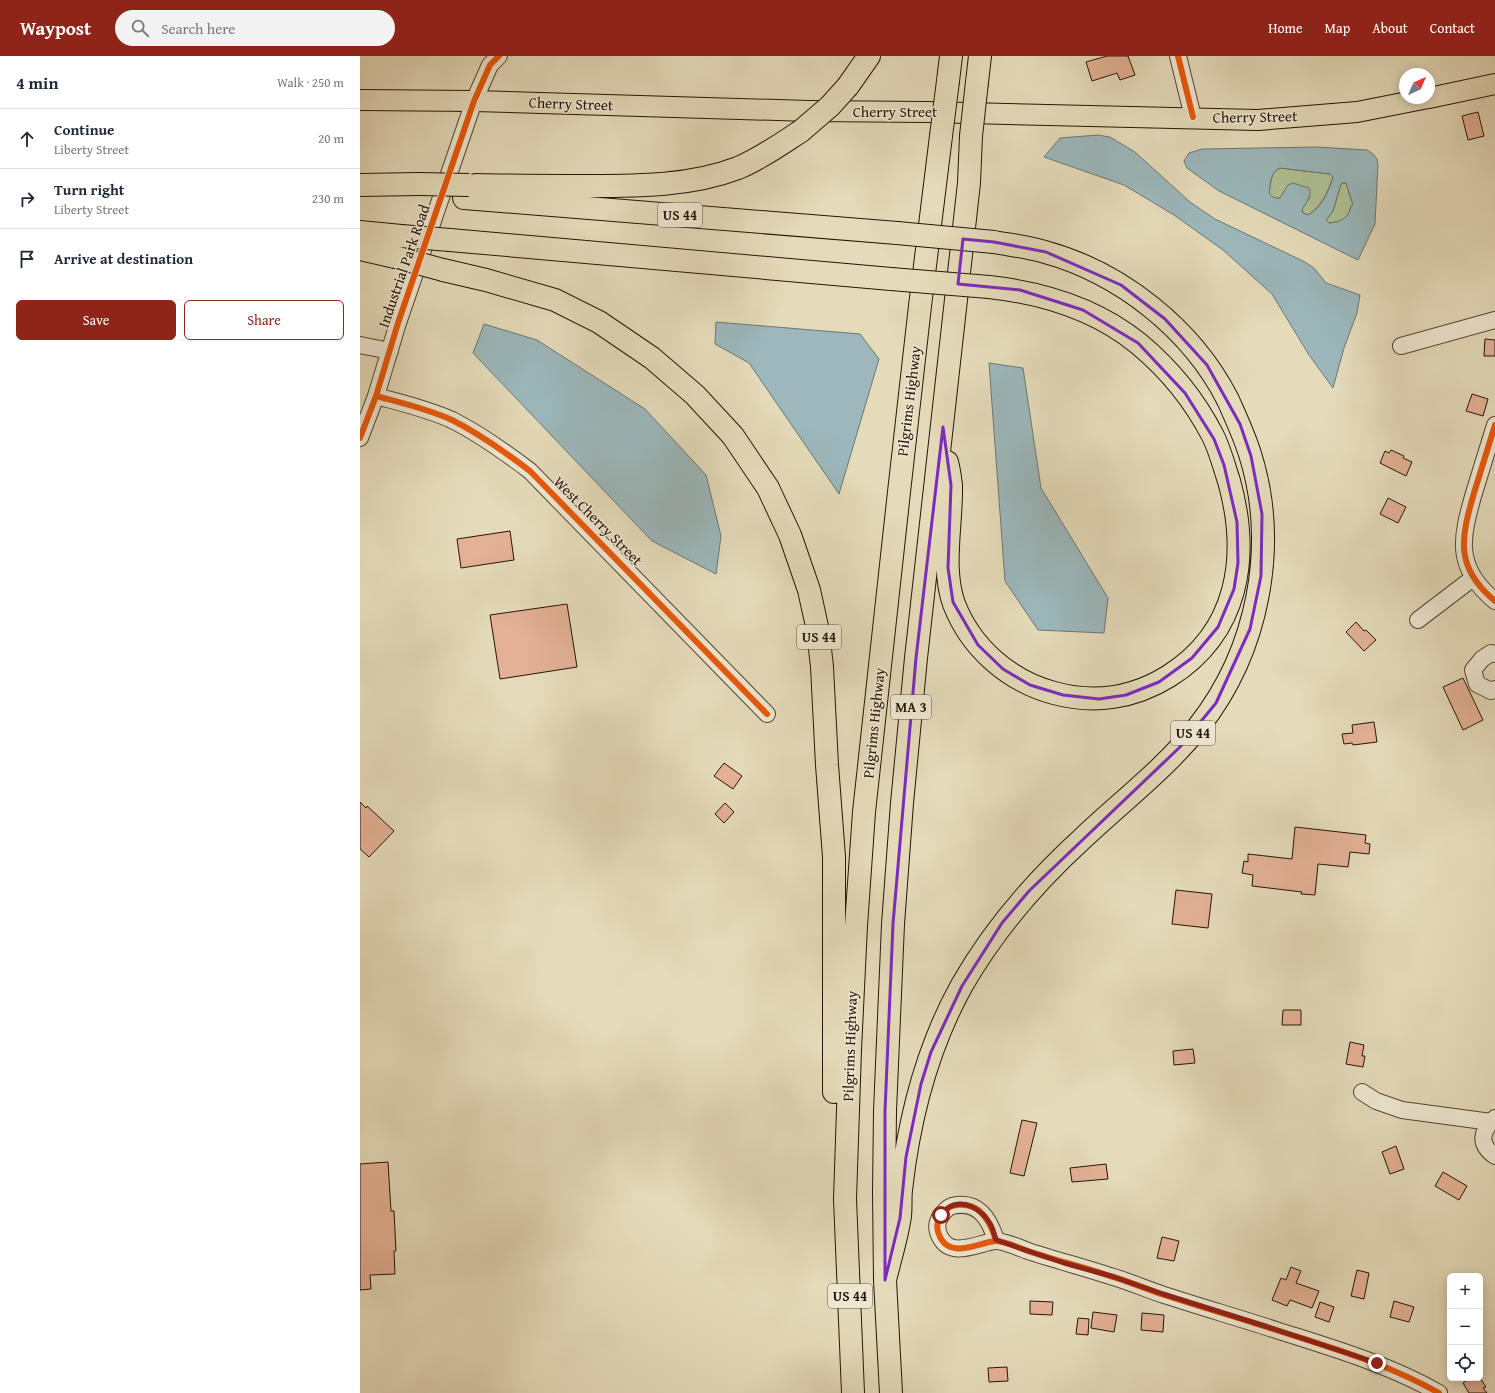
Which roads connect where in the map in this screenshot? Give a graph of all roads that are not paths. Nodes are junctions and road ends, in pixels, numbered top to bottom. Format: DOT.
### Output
graph roads {
  1 [pos="499,56"];
  2 [pos="869,56"];
  3 [pos="951,56"];
  4 [pos="980,56"];
  5 [pos="1178,56"];
  6 [pos="1495,85"];
  7 [pos="1435,97"];
  8 [pos="360,100"];
  9 [pos="474,101"];
  10 [pos="1399,104"];
  11 [pos="1193,117"];
  12 [pos="360,185"];
  13 [pos="360,190"];
  14 [pos="417,190"];
  15 [pos="467,191"];
  16 [pos="360,232"];
  17 [pos="360,249"];
  18 [pos="1495,320"];
  19 [pos="360,345"];
  20 [pos="1401,346"];
  21 [pos="390,351"];
  22 [pos="376,396"];
  23 [pos="1495,425"];
  24 [pos="943,427"];
  25 [pos="360,438"];
  26 [pos="1473,578"];
  27 [pos="1495,601"];
  28 [pos="1418,620"];
  29 [pos="1495,654"];
  30 [pos="1495,688"];
  31 [pos="767,714"];
  32 [pos="1362,1092"];
  33 [pos="1493,1120"];
  34 [pos="1495,1156"];
  35 [pos="845,1199"];
  36 [pos="996,1240"];
  37 [pos="885,1280"];
  38 [pos="853,1393"];
  39 [pos="891,1393"];
  40 [pos="1439,1393"];
  1 -- 9 [label="street, Industrial Park Road"];
  2 -- 15 [label="highway, bridge"];
  3 -- 35 [label="highway, Pilgrims Highway / MA 3, bridge"];
  4 -- 24 [label="highway, MA 3, bridge"];
  5 -- 11 [label="street"];
  6 -- 7 [label="main road, Cherry Street"];
  8 -- 9 [label="main road, Cherry Street"];
  9 -- 11 [label="main road, Cherry Street"];
  9 -- 21 [label="street, Industrial Park Road"];
  10 -- 11 [label="main road, Cherry Street"];
  12 -- 14 [label="highway"];
  13 -- 14 [label="highway"];
  14 -- 15 [label="highway, bridge"];
  15 -- 37 [label="highway, US 44, bridge"];
  16 -- 24 [label="highway, bridge"];
  17 -- 35 [label="highway, US 44, bridge"];
  18 -- 20 [label="street"];
  19 -- 21 [label="street"];
  21 -- 22 [label="street, Industrial Park Road"];
  22 -- 25 [label="street, Industrial Park Road"];
  22 -- 31 [label="street, West Cherry Street"];
  23 -- 26 [label="street"];
  24 -- 37 [label="highway, MA 3"];
  26 -- 27 [label="street"];
  26 -- 28 [label="street"];
  29 -- 30 [label="street"];
  32 -- 33 [label="street"];
  33 -- 34 [label="street"];
  35 -- 38 [label="highway, Pilgrims Highway / US 44"];
  36 -- 40 [label="street"];
  37 -- 39 [label="highway, US 44"];
}
